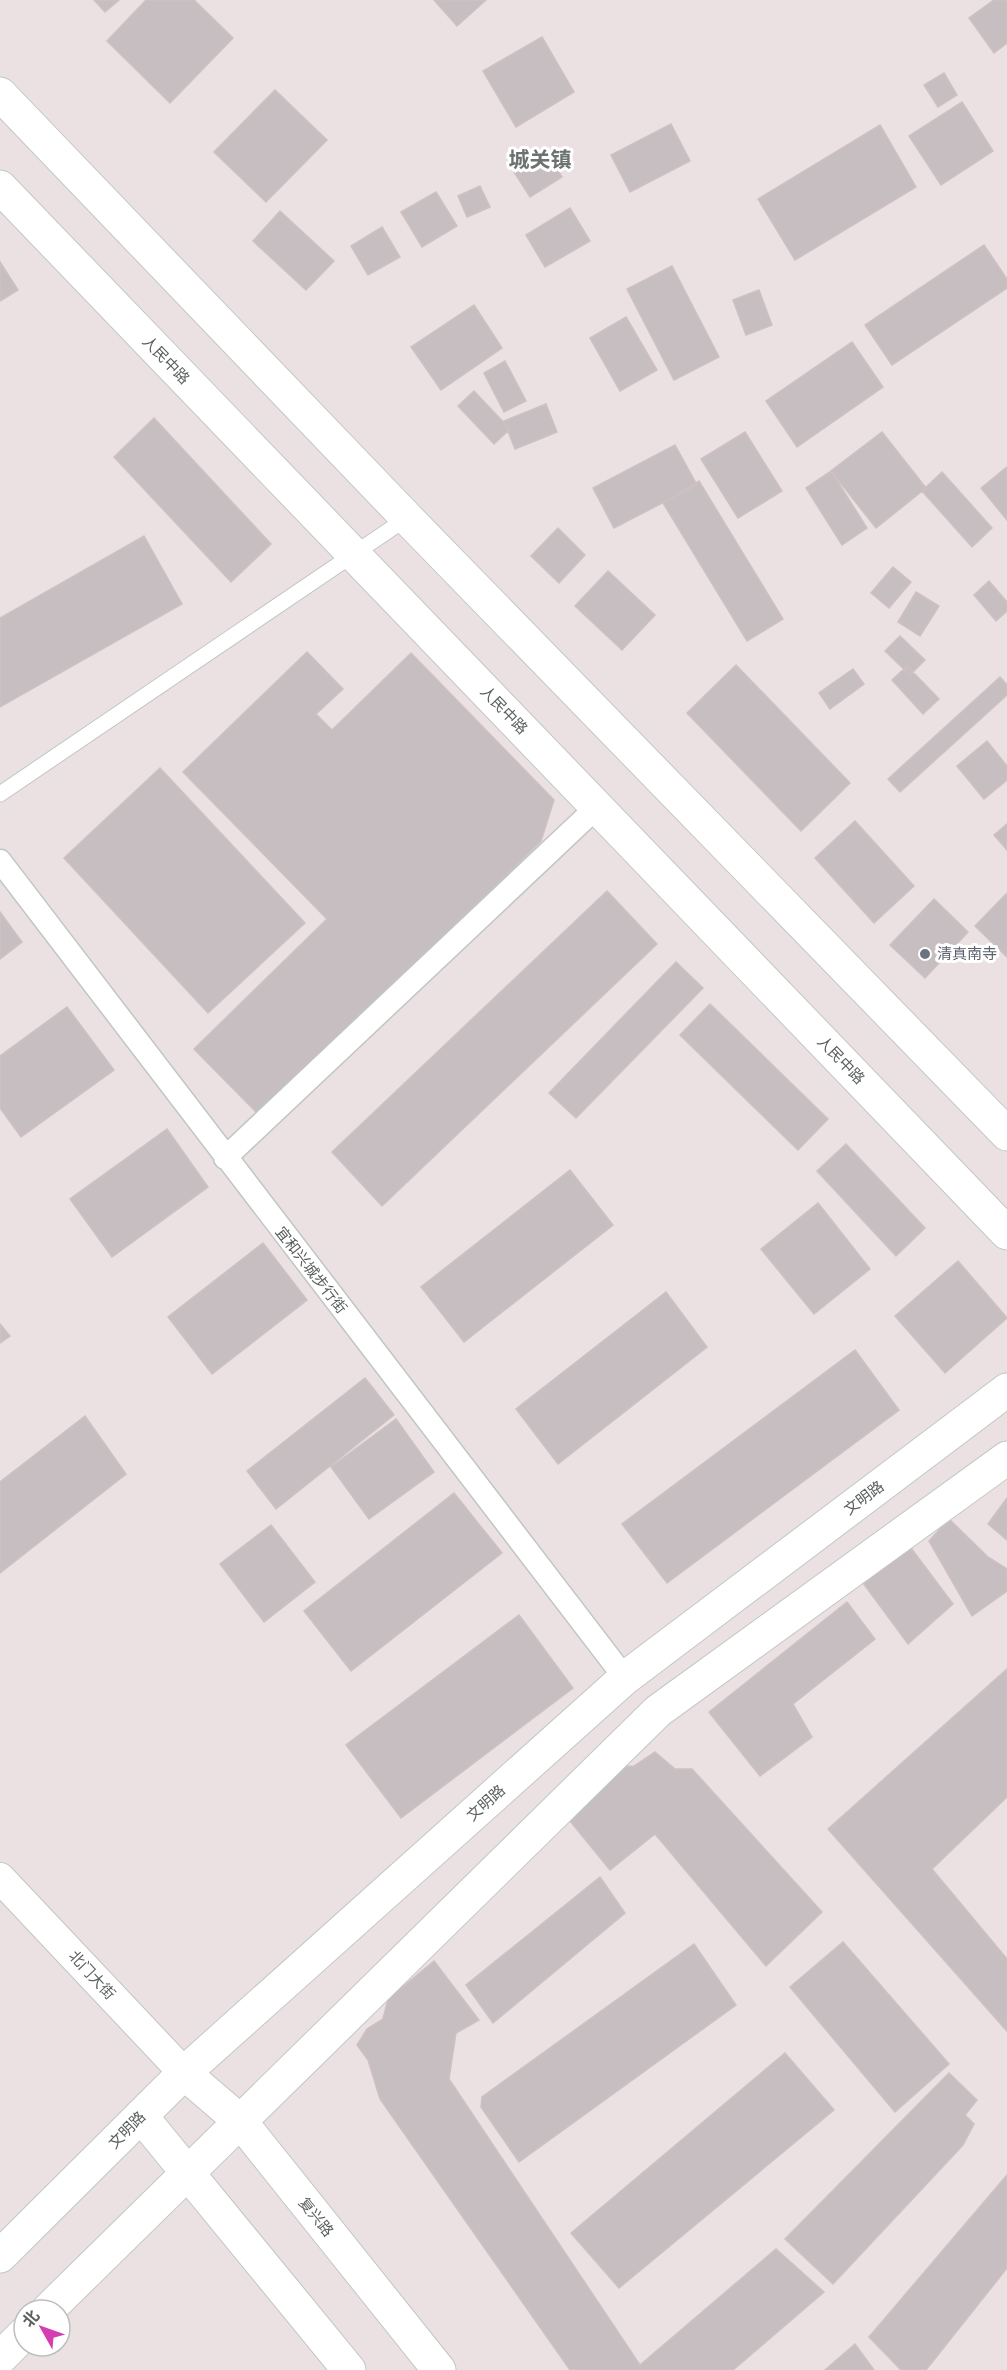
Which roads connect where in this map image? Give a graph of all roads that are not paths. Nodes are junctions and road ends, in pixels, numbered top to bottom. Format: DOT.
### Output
graph roads {
  1 [pos="0,94"];
  2 [pos="0,187"];
  3 [pos="407,518"];
  4 [pos="354,555"];
  5 [pos="0,794"];
  6 [pos="597,807"];
  7 [pos="0,861"];
  8 [pos="1007,1134"];
  9 [pos="225,1158"];
  10 [pos="1007,1233"];
  11 [pos="1007,1390"];
  12 [pos="1007,1458"];
  13 [pos="625,1678"];
  14 [pos="0,1878"];
  15 [pos="184,2073"];
  16 [pos="141,2116"];
  17 [pos="240,2121"];
  18 [pos="187,2172"];
  19 [pos="0,2256"];
  20 [pos="60,2298"];
  21 [pos="12,2346"];
  22 [pos="0,2358"];
  23 [pos="349,2370"];
  24 [pos="439,2370"];
  1 -- 3 [label="main road"];
  2 -- 4 [label="main road, 人民中路"];
  3 -- 4 [label="lane"];
  3 -- 8 [label="main road"];
  4 -- 5 [label="lane"];
  4 -- 6 [label="main road, 人民中路"];
  6 -- 9 [label="street"];
  6 -- 10 [label="main road, 人民中路"];
  7 -- 9 [label="street, 宜和兴城步行街"];
  9 -- 13 [label="street, 宜和兴城步行街"];
  11 -- 13 [label="main road, 文明路"];
  12 -- 17 [label="main road"];
  13 -- 15 [label="main road, 文明路"];
  14 -- 15 [label="street, 北门大街"];
  15 -- 16 [label="main road, 文明路"];
  15 -- 17 [label="main road, 复兴路"];
  16 -- 18 [label="main road"];
  16 -- 19 [label="main road, 文明路"];
  17 -- 18 [label="main road"];
  17 -- 24 [label="main road, 复兴路"];
  18 -- 20 [label="main road"];
  18 -- 23 [label="main road"];
  21 -- 22 [label="main road"];
}
